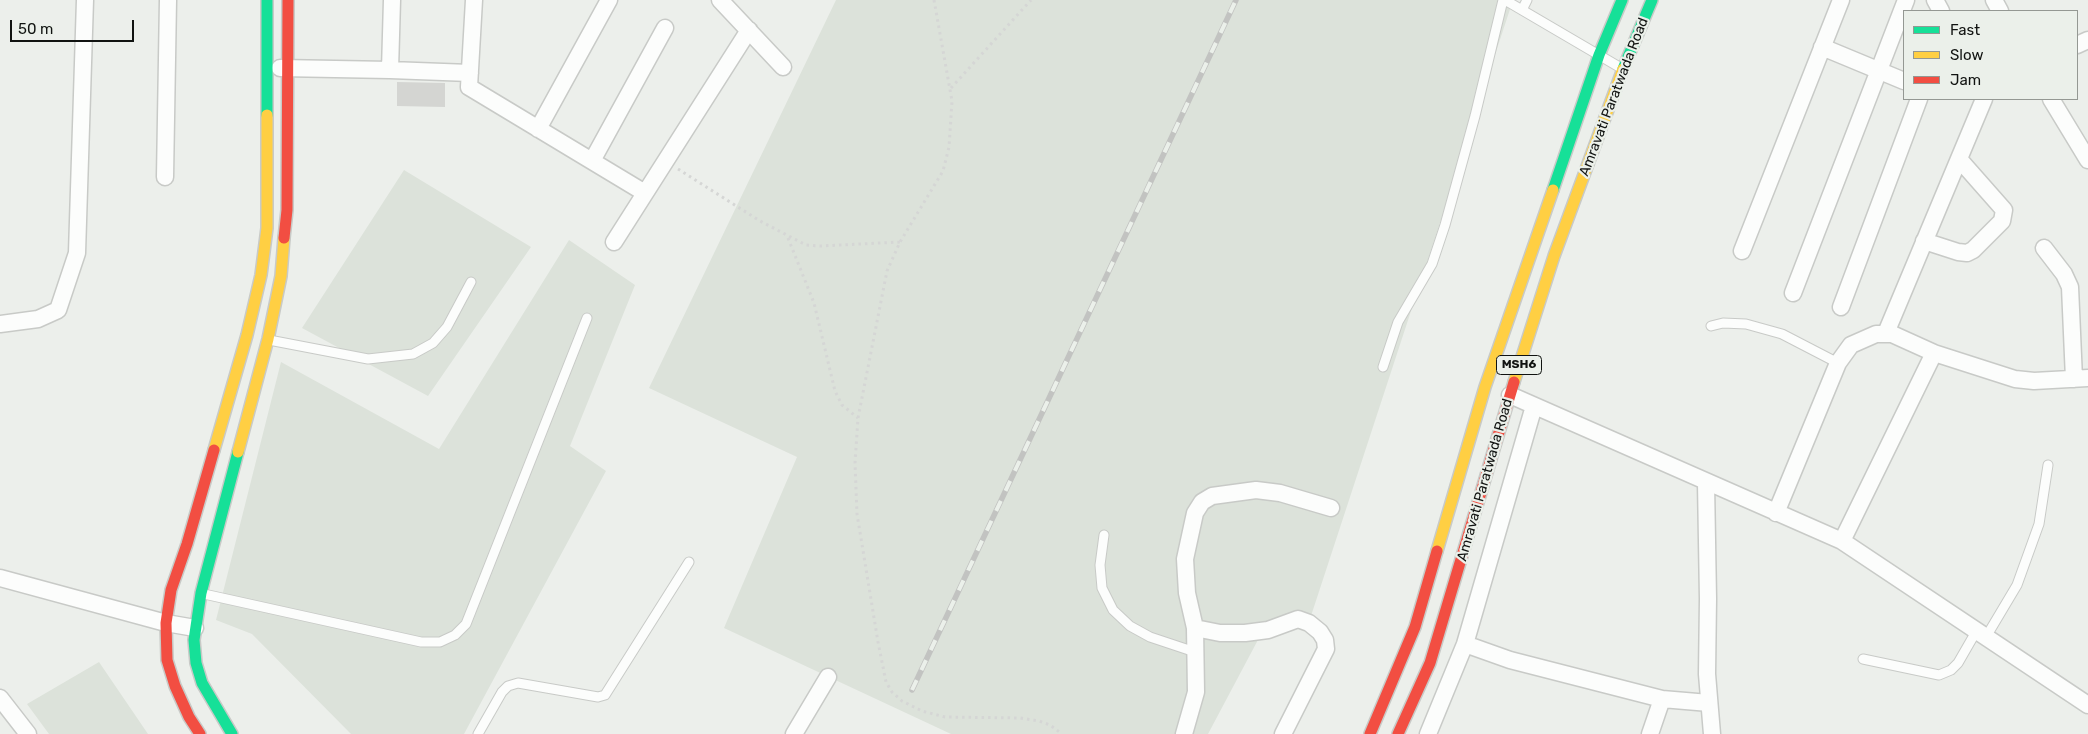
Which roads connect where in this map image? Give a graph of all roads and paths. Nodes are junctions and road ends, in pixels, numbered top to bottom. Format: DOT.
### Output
graph roads {
  1 [pos="85,0"];
  2 [pos="168,0"];
  3 [pos="267,0"];
  4 [pos="288,0"];
  5 [pos="392,0"];
  6 [pos="474,0"];
  7 [pos="609,0"];
  8 [pos="720,0"];
  9 [pos="934,0"];
  10 [pos="1031,0"];
  11 [pos="1504,0"];
  12 [pos="1527,0"];
  13 [pos="1622,0"];
  14 [pos="1652,0"];
  15 [pos="1840,0"];
  16 [pos="1906,0"];
  17 [pos="1522,10"];
  18 [pos="665,28"];
  19 [pos="749,30"];
  20 [pos="1822,47"];
  21 [pos="1599,55"];
  22 [pos="783,66"];
  23 [pos="267,68"];
  24 [pos="288,68"];
  25 [pos="1623,69"];
  26 [pos="390,70"];
  27 [pos="1879,70"];
  28 [pos="470,73"];
  29 [pos="1903,82"];
  30 [pos="950,89"];
  31 [pos="1919,100"];
  32 [pos="1984,100"];
  33 [pos="2052,100"];
  34 [pos="538,129"];
  35 [pos="1958,160"];
  36 [pos="2088,160"];
  37 [pos="665,161"];
  38 [pos="592,162"];
  39 [pos="165,177"];
  40 [pos="645,193"];
  41 [pos="788,237"];
  42 [pos="1924,241"];
  43 [pos="614,242"];
  44 [pos="900,242"];
  45 [pos="2044,248"];
  46 [pos="1742,250"];
  47 [pos="471,282"];
  48 [pos="1793,293"];
  49 [pos="1842,308"];
  50 [pos="587,318"];
  51 [pos="0,324"];
  52 [pos="1711,326"];
  53 [pos="1886,333"];
  54 [pos="258,337"];
  55 [pos="1934,352"];
  56 [pos="1838,363"];
  57 [pos="1383,367"];
  58 [pos="2081,378"];
  59 [pos="1510,395"];
  60 [pos="1534,406"];
  61 [pos="858,418"];
  62 [pos="2048,465"];
  63 [pos="1706,483"];
  64 [pos="1331,508"];
  65 [pos="1776,513"];
  66 [pos="1104,535"];
  67 [pos="1842,541"];
  68 [pos="689,562"];
  69 [pos="0,578"];
  70 [pos="201,593"];
  71 [pos="166,623"];
  72 [pos="195,628"];
  73 [pos="1195,628"];
  74 [pos="1982,634"];
  75 [pos="1465,644"];
  76 [pos="1195,652"];
  77 [pos="1863,658"];
  78 [pos="828,677"];
  79 [pos="1662,700"];
  80 [pos="1,702"];
  81 [pos="1709,702"];
  82 [pos="2088,705"];
  83 [pos="1186,733"];
  84 [pos="28,734"];
  85 [pos="200,734"];
  86 [pos="232,734"];
  87 [pos="478,734"];
  88 [pos="794,734"];
  89 [pos="1062,734"];
  90 [pos="1283,734"];
  91 [pos="1370,734"];
  92 [pos="1398,734"];
  93 [pos="1428,734"];
  94 [pos="1650,734"];
  95 [pos="1712,734"];
  1 -- 51 [label="street"];
  2 -- 39 [label="street"];
  3 -- 23 [label="main road"];
  4 -- 24 [label="main road"];
  5 -- 26 [label="street"];
  6 -- 28 [label="street"];
  7 -- 34 [label="street"];
  8 -- 19 [label="street"];
  9 -- 30 [label="path"];
  10 -- 30 [label="path"];
  11 -- 17 [label="lane"];
  11 -- 57 [label="lane"];
  12 -- 17 [label="lane"];
  13 -- 21 [label="main road, Amravati Paratwada Road / MSH6"];
  14 -- 25 [label="main road, Amravati Paratwada Road / MSH6"];
  15 -- 20 [label="street"];
  16 -- 27 [label="street"];
  17 -- 21 [label="lane"];
  18 -- 38 [label="street"];
  19 -- 22 [label="street"];
  19 -- 37 [label="street"];
  20 -- 27 [label="street"];
  20 -- 46 [label="street"];
  21 -- 25 [label="lane"];
  21 -- 91 [label="main road, Amravati Paratwada Road / MSH6"];
  23 -- 24 [label="street"];
  23 -- 54 [label="main road"];
  24 -- 26 [label="street"];
  24 -- 54 [label="main road"];
  25 -- 59 [label="main road, Amravati Paratwada Road / MSH6"];
  26 -- 28 [label="street"];
  27 -- 29 [label="street"];
  27 -- 48 [label="street"];
  28 -- 34 [label="street"];
  30 -- 44 [label="path"];
  31 -- 49 [label="street"];
  32 -- 35 [label="street"];
  33 -- 36 [label="street"];
  34 -- 38 [label="street"];
  35 -- 42 [label="street"];
  35 -- 42 [label="street"];
  37 -- 40 [label="street"];
  37 -- 41 [label="path"];
  38 -- 40 [label="street"];
  40 -- 43 [label="street"];
  41 -- 44 [label="path"];
  41 -- 61 [label="path"];
  42 -- 53 [label="street"];
  44 -- 61 [label="path"];
  45 -- 58 [label="street"];
  47 -- 54 [label="lane"];
  50 -- 70 [label="lane"];
  52 -- 56 [label="lane"];
  53 -- 55 [label="street"];
  53 -- 56 [label="street"];
  54 -- 70 [label="main road"];
  54 -- 71 [label="main road"];
  55 -- 58 [label="street"];
  55 -- 67 [label="street"];
  56 -- 65 [label="street"];
  59 -- 60 [label="street"];
  59 -- 92 [label="main road, Amravati Paratwada Road / MSH6"];
  60 -- 63 [label="street"];
  60 -- 75 [label="street"];
  61 -- 89 [label="path"];
  62 -- 74 [label="lane"];
  63 -- 65 [label="street"];
  63 -- 81 [label="street"];
  64 -- 73 [label="street"];
  65 -- 67 [label="street"];
  66 -- 76 [label="lane"];
  67 -- 74 [label="street"];
  68 -- 87 [label="lane"];
  69 -- 71 [label="street"];
  70 -- 72 [label="main road"];
  71 -- 72 [label="street"];
  71 -- 85 [label="main road"];
  72 -- 86 [label="main road"];
  73 -- 76 [label="street"];
  73 -- 90 [label="street"];
  74 -- 77 [label="lane"];
  74 -- 82 [label="street"];
  75 -- 79 [label="street"];
  75 -- 93 [label="street"];
  76 -- 83 [label="street"];
  78 -- 88 [label="street"];
  79 -- 81 [label="street"];
  79 -- 94 [label="street"];
  80 -- 84 [label="street"];
  81 -- 95 [label="street"];
}
